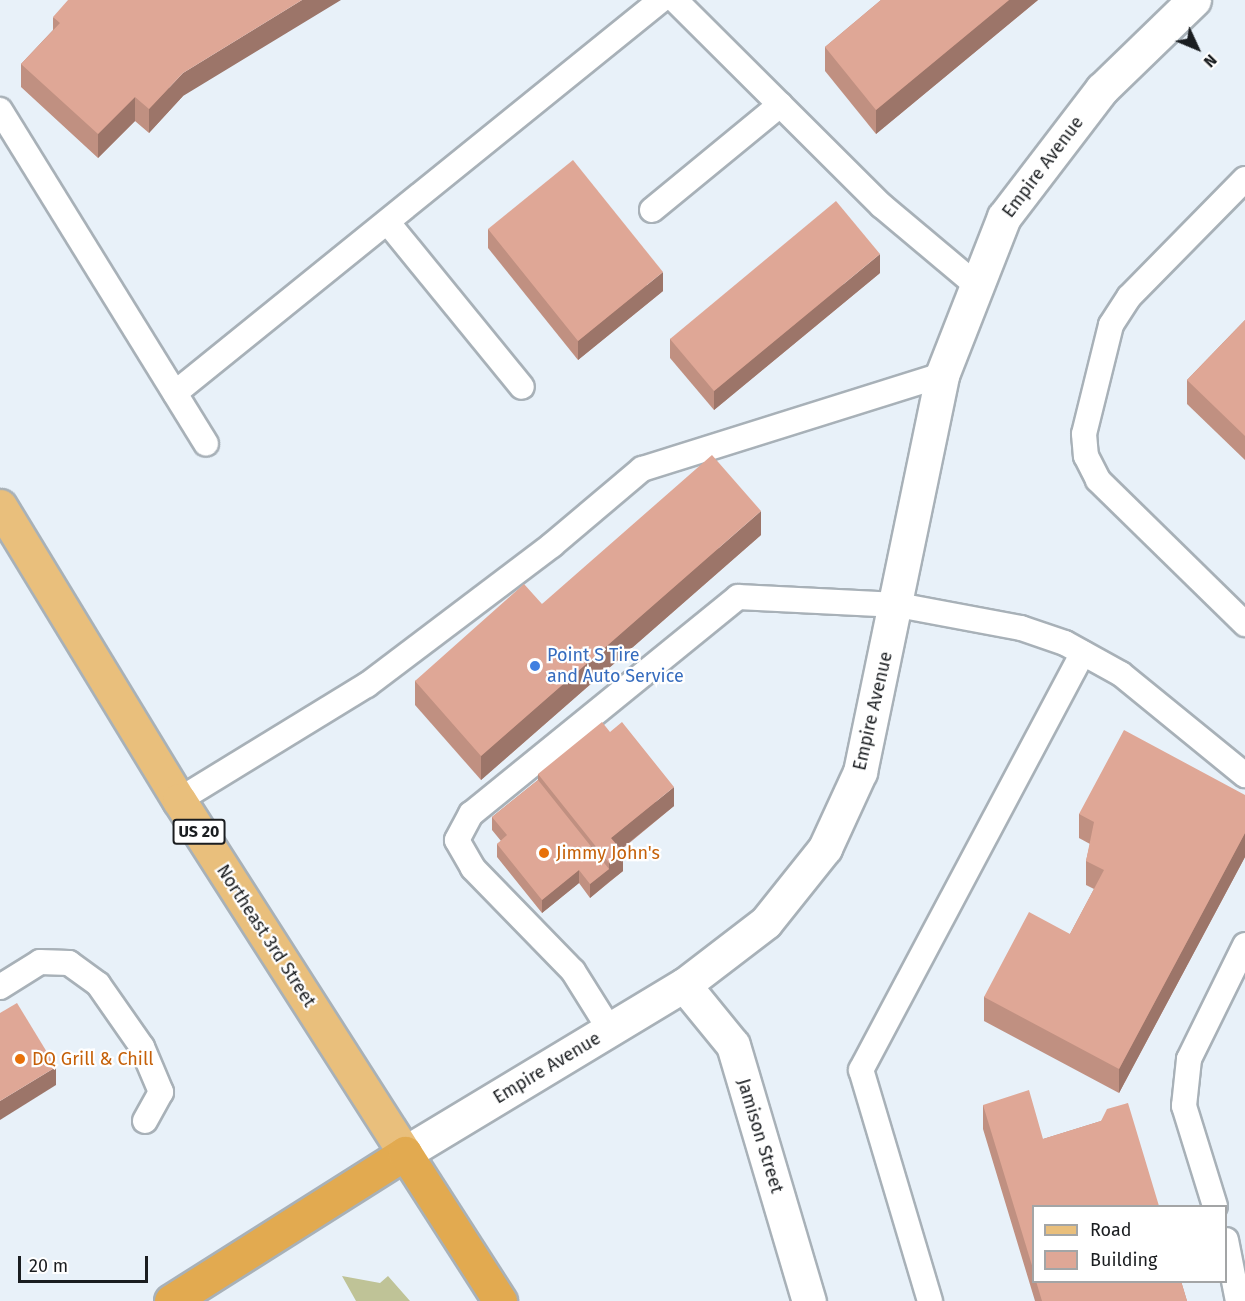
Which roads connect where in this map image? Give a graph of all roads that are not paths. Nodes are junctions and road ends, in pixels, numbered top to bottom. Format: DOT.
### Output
graph roads {
  1 [pos="661,0"];
  2 [pos="675,0"];
  3 [pos="1194,0"];
  4 [pos="780,105"];
  5 [pos="0,110"];
  6 [pos="1245,180"];
  7 [pos="652,210"];
  8 [pos="389,224"];
  9 [pos="975,284"];
  10 [pos="942,375"];
  11 [pos="522,387"];
  12 [pos="175,393"];
  13 [pos="206,443"];
  14 [pos="0,506"];
  15 [pos="898,605"];
  16 [pos="1245,624"];
  17 [pos="1083,653"];
  18 [pos="1245,775"];
  19 [pos="178,800"];
  20 [pos="1245,945"];
  21 [pos="684,985"];
  22 [pos="0,987"];
  23 [pos="610,1030"];
  24 [pos="145,1121"];
  25 [pos="405,1153"];
  26 [pos="1215,1205"];
  27 [pos="1233,1248"];
  28 [pos="171,1301"];
  29 [pos="500,1301"];
  30 [pos="809,1301"];
  31 [pos="930,1301"];
  32 [pos="1238,1301"];
  1 -- 8 [label="lane"];
  2 -- 4 [label="lane"];
  3 -- 9 [label="street, Empire Avenue"];
  4 -- 7 [label="lane"];
  4 -- 9 [label="lane"];
  5 -- 12 [label="lane"];
  6 -- 16 [label="lane"];
  8 -- 11 [label="lane"];
  8 -- 12 [label="lane"];
  9 -- 10 [label="street, Empire Avenue"];
  10 -- 15 [label="street, Empire Avenue"];
  10 -- 19 [label="lane"];
  12 -- 13 [label="lane"];
  14 -- 19 [label="main road, Northeast 3rd Street / US 20"];
  15 -- 17 [label="lane"];
  15 -- 21 [label="street, Empire Avenue"];
  15 -- 23 [label="lane"];
  17 -- 18 [label="lane"];
  17 -- 31 [label="lane"];
  19 -- 25 [label="main road, Northeast 3rd Street / US 20"];
  20 -- 26 [label="lane"];
  21 -- 23 [label="street, Empire Avenue"];
  21 -- 30 [label="street, Jamison Street"];
  22 -- 24 [label="lane"];
  23 -- 25 [label="street, Empire Avenue"];
  25 -- 28 [label="highway, Empire Avenue"];
  25 -- 29 [label="highway, Northeast 3rd Street / US 20"];
  27 -- 32 [label="lane"];
}
